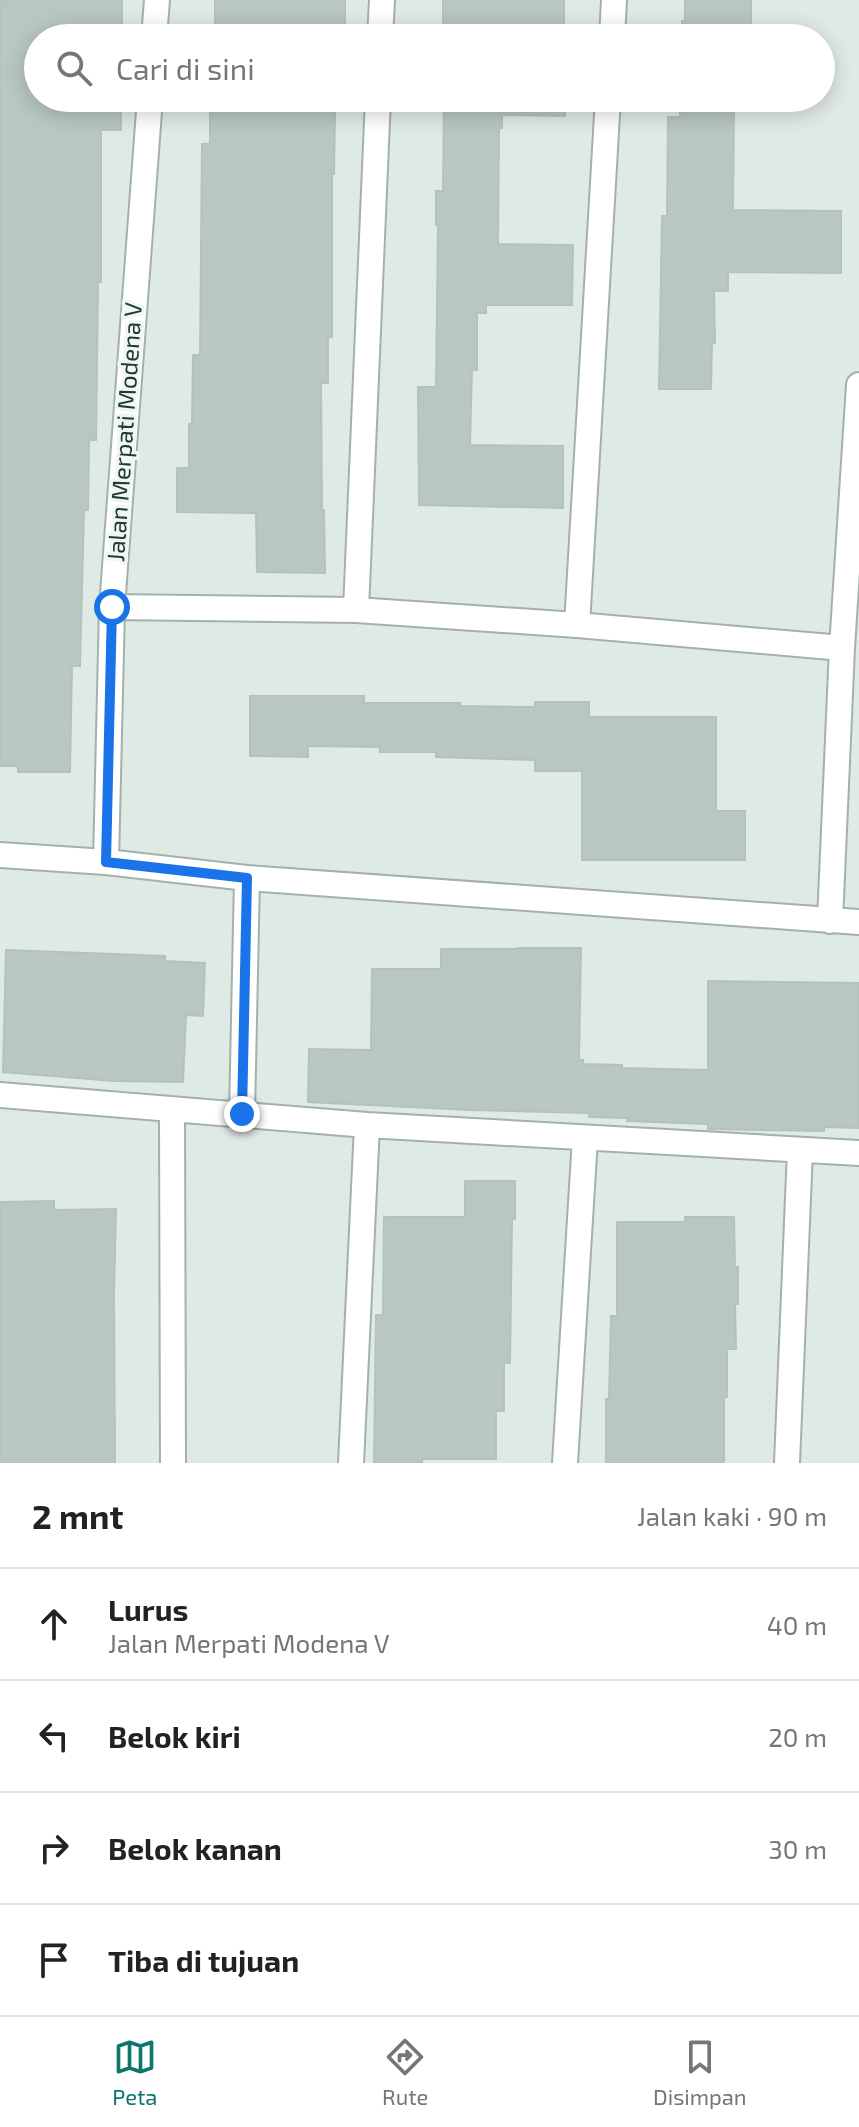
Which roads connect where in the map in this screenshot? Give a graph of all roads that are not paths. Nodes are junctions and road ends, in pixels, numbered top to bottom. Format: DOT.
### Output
graph roads {
  1 [pos="157,0"];
  2 [pos="382,0"];
  3 [pos="614,0"];
  4 [pos="155,24"];
  5 [pos="381,24"];
  6 [pos="613,24"];
  7 [pos="149,112"];
  8 [pos="377,112"];
  9 [pos="607,112"];
  10 [pos="859,385"];
  11 [pos="854,540"];
  12 [pos="112,607"];
  13 [pos="356,610"];
  14 [pos="577,625"];
  15 [pos="842,648"];
  16 [pos="0,855"];
  17 [pos="106,862"];
  18 [pos="247,878"];
  19 [pos="830,921"];
  20 [pos="859,922"];
  21 [pos="0,1095"];
  22 [pos="172,1110"];
  23 [pos="242,1114"];
  24 [pos="367,1125"];
  25 [pos="585,1138"];
  26 [pos="800,1150"];
  27 [pos="859,1153"];
  28 [pos="173,1463"];
  29 [pos="351,1463"];
  30 [pos="565,1463"];
  31 [pos="787,1463"];
  1 -- 4 [label="street"];
  2 -- 5 [label="street"];
  3 -- 6 [label="street"];
  7 -- 12 [label="street, Jalan Merpati Modena V"];
  8 -- 13 [label="street"];
  9 -- 14 [label="street"];
  10 -- 11 [label="street"];
  11 -- 15 [label="street"];
  12 -- 13 [label="street"];
  12 -- 17 [label="street, Jalan Merpati Modena V"];
  13 -- 14 [label="street"];
  14 -- 15 [label="street"];
  15 -- 19 [label="street"];
  16 -- 17 [label="street"];
  17 -- 18 [label="street"];
  18 -- 19 [label="street"];
  18 -- 23 [label="street"];
  19 -- 20 [label="street"];
  21 -- 22 [label="street"];
  22 -- 23 [label="street"];
  22 -- 28 [label="street"];
  23 -- 24 [label="street"];
  24 -- 25 [label="street"];
  24 -- 29 [label="street"];
  25 -- 26 [label="street"];
  25 -- 30 [label="street"];
  26 -- 27 [label="street"];
  26 -- 31 [label="street"];
}
